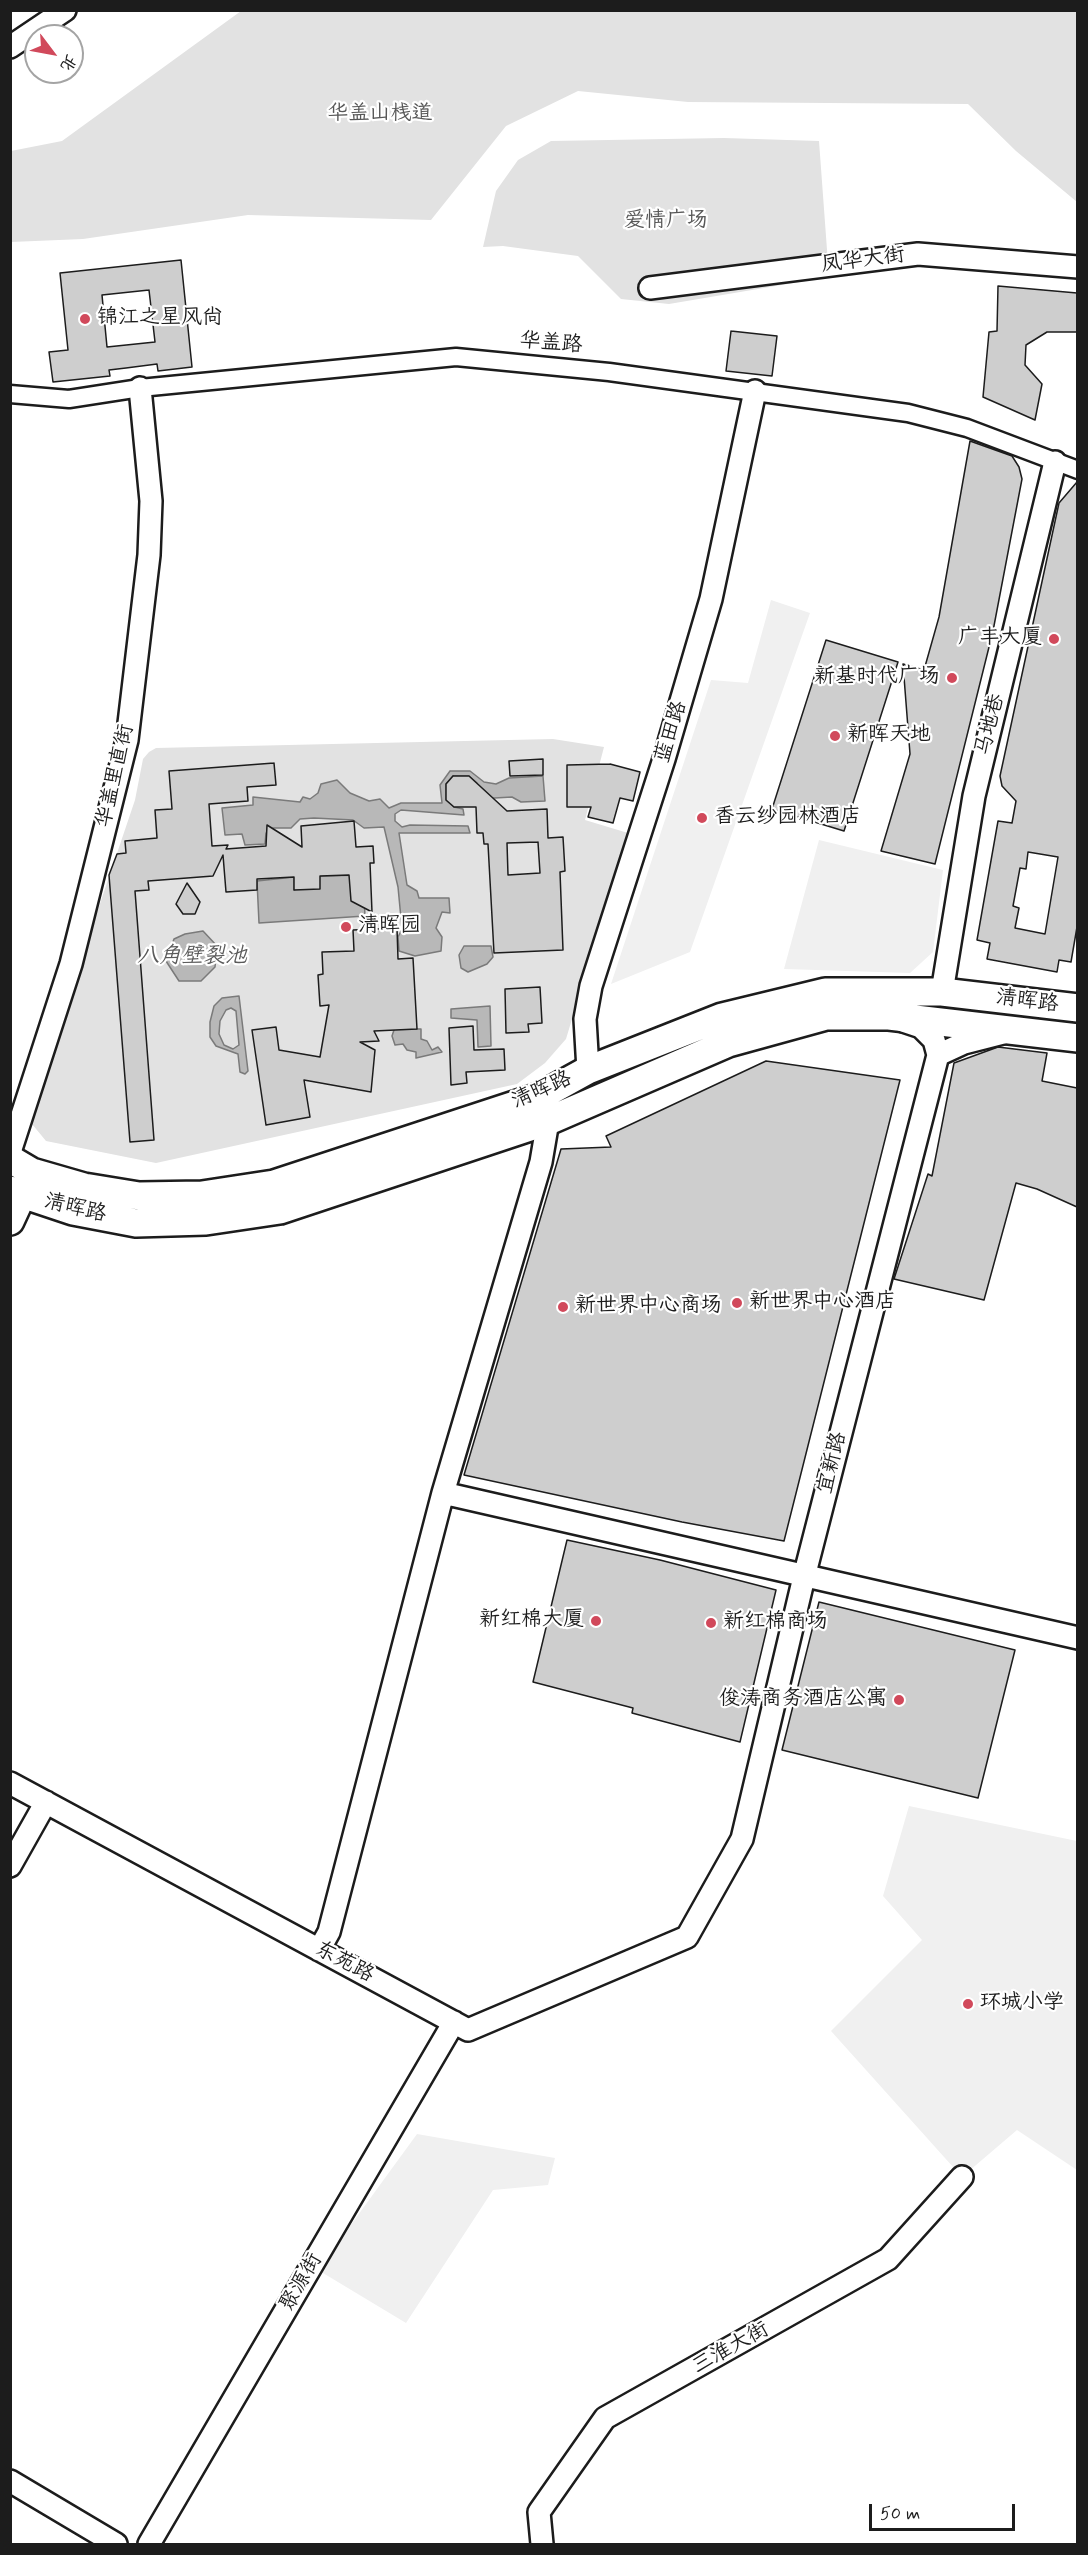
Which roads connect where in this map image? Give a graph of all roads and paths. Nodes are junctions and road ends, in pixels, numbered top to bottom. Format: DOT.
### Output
graph roads {
  1 [pos="65,10"];
  2 [pos="10,47"];
  3 [pos="1077,267"];
  4 [pos="650,288"];
  5 [pos="140,388"];
  6 [pos="755,391"];
  7 [pos="10,394"];
  8 [pos="1055,462"];
  9 [pos="1077,470"];
  10 [pos="942,992"];
  11 [pos="1077,1008"];
  12 [pos="888,1016"];
  13 [pos="1013,1031"];
  14 [pos="1077,1038"];
  15 [pos="938,1054"];
  16 [pos="588,1071"];
  17 [pos="548,1121"];
  18 [pos="10,1152"];
  19 [pos="19,1180"];
  20 [pos="10,1221"];
  21 [pos="444,1493"];
  22 [pos="804,1576"];
  23 [pos="1077,1638"];
  24 [pos="10,1783"];
  25 [pos="46,1802"];
  26 [pos="10,1866"];
  27 [pos="687,1937"];
  28 [pos="319,1950"];
  29 [pos="454,2022"];
  30 [pos="962,2177"];
  31 [pos="10,2481"];
  32 [pos="116,2544"];
  33 [pos="150,2544"];
  34 [pos="542,2544"];
  1 -- 2 [label="street"];
  3 -- 4 [label="street, 凤华大街"];
  5 -- 6 [label="street, 华盖路"];
  5 -- 7 [label="street, 华盖路"];
  5 -- 18 [label="street, 华盖里直街"];
  6 -- 8 [label="street, 华盖路"];
  6 -- 16 [label="street, 蓝田路"];
  8 -- 9 [label="street, 华盖路"];
  8 -- 10 [label="street, 马地巷"];
  10 -- 11 [label="street, 清晖路"];
  10 -- 16 [label="street, 清晖路"];
  12 -- 13 [label="street, 清晖路"];
  12 -- 15 [label="street"];
  12 -- 17 [label="street, 清晖路"];
  13 -- 14 [label="street, 清晖路"];
  13 -- 15 [label="street"];
  15 -- 22 [label="street, 宜新路"];
  16 -- 19 [label="street, 清晖路"];
  17 -- 19 [label="street, 清晖路"];
  17 -- 21 [label="street"];
  19 -- 20 [label="street"];
  21 -- 22 [label="street"];
  21 -- 28 [label="street"];
  22 -- 23 [label="street"];
  22 -- 27 [label="street, 宜新路"];
  24 -- 25 [label="street, 东苑路"];
  25 -- 26 [label="street"];
  25 -- 28 [label="street, 东苑路"];
  27 -- 29 [label="street, 东苑路"];
  28 -- 29 [label="street, 东苑路"];
  29 -- 33 [label="street, 聚源街"];
  30 -- 34 [label="street, 三淮大街"];
  31 -- 32 [label="street"];
}
